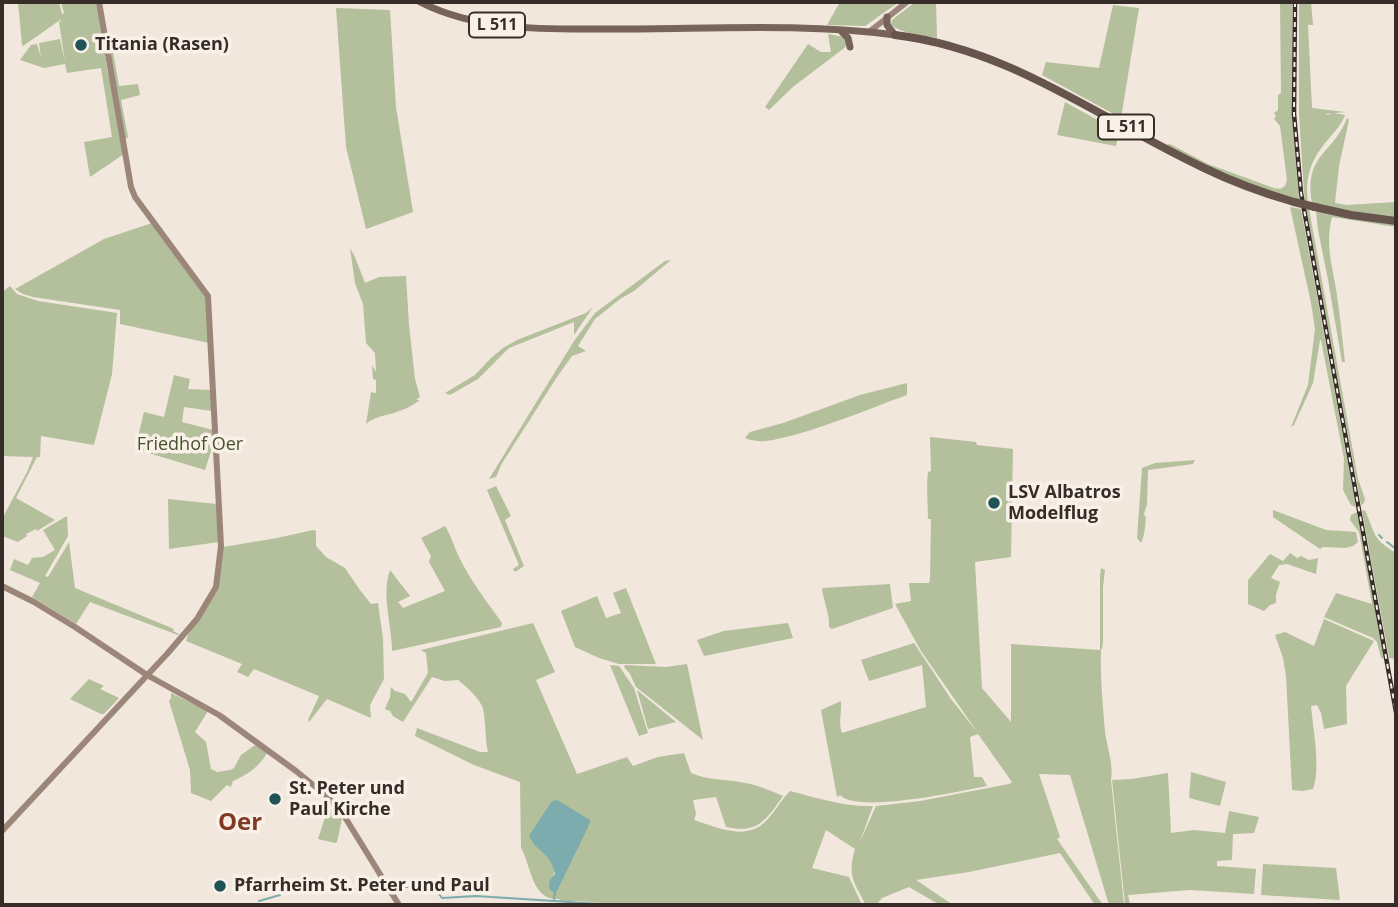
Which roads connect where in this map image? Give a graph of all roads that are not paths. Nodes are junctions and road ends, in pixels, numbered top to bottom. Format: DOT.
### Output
graph roads {
  1 [pos="99,2"];
  2 [pos="420,2"];
  3 [pos="908,2"];
  4 [pos="887,17"];
  5 [pos="839,30"];
  6 [pos="869,32"];
  7 [pos="895,34"];
  8 [pos="850,47"];
  9 [pos="1396,221"];
  10 [pos="2,586"];
  11 [pos="147,675"];
  12 [pos="2,831"];
  13 [pos="399,905"];
  1 -- 11 [label="main road"];
  2 -- 5 [label="main road, L 511"];
  3 -- 4 [label="main road"];
  4 -- 6 [label="main road"];
  4 -- 7 [label="main road"];
  5 -- 6 [label="main road, L 511"];
  5 -- 8 [label="main road"];
  6 -- 7 [label="main road, L 511"];
  7 -- 9 [label="highway, L 511, bridge"];
  10 -- 11 [label="main road"];
  11 -- 12 [label="main road"];
  11 -- 13 [label="main road"];
}
